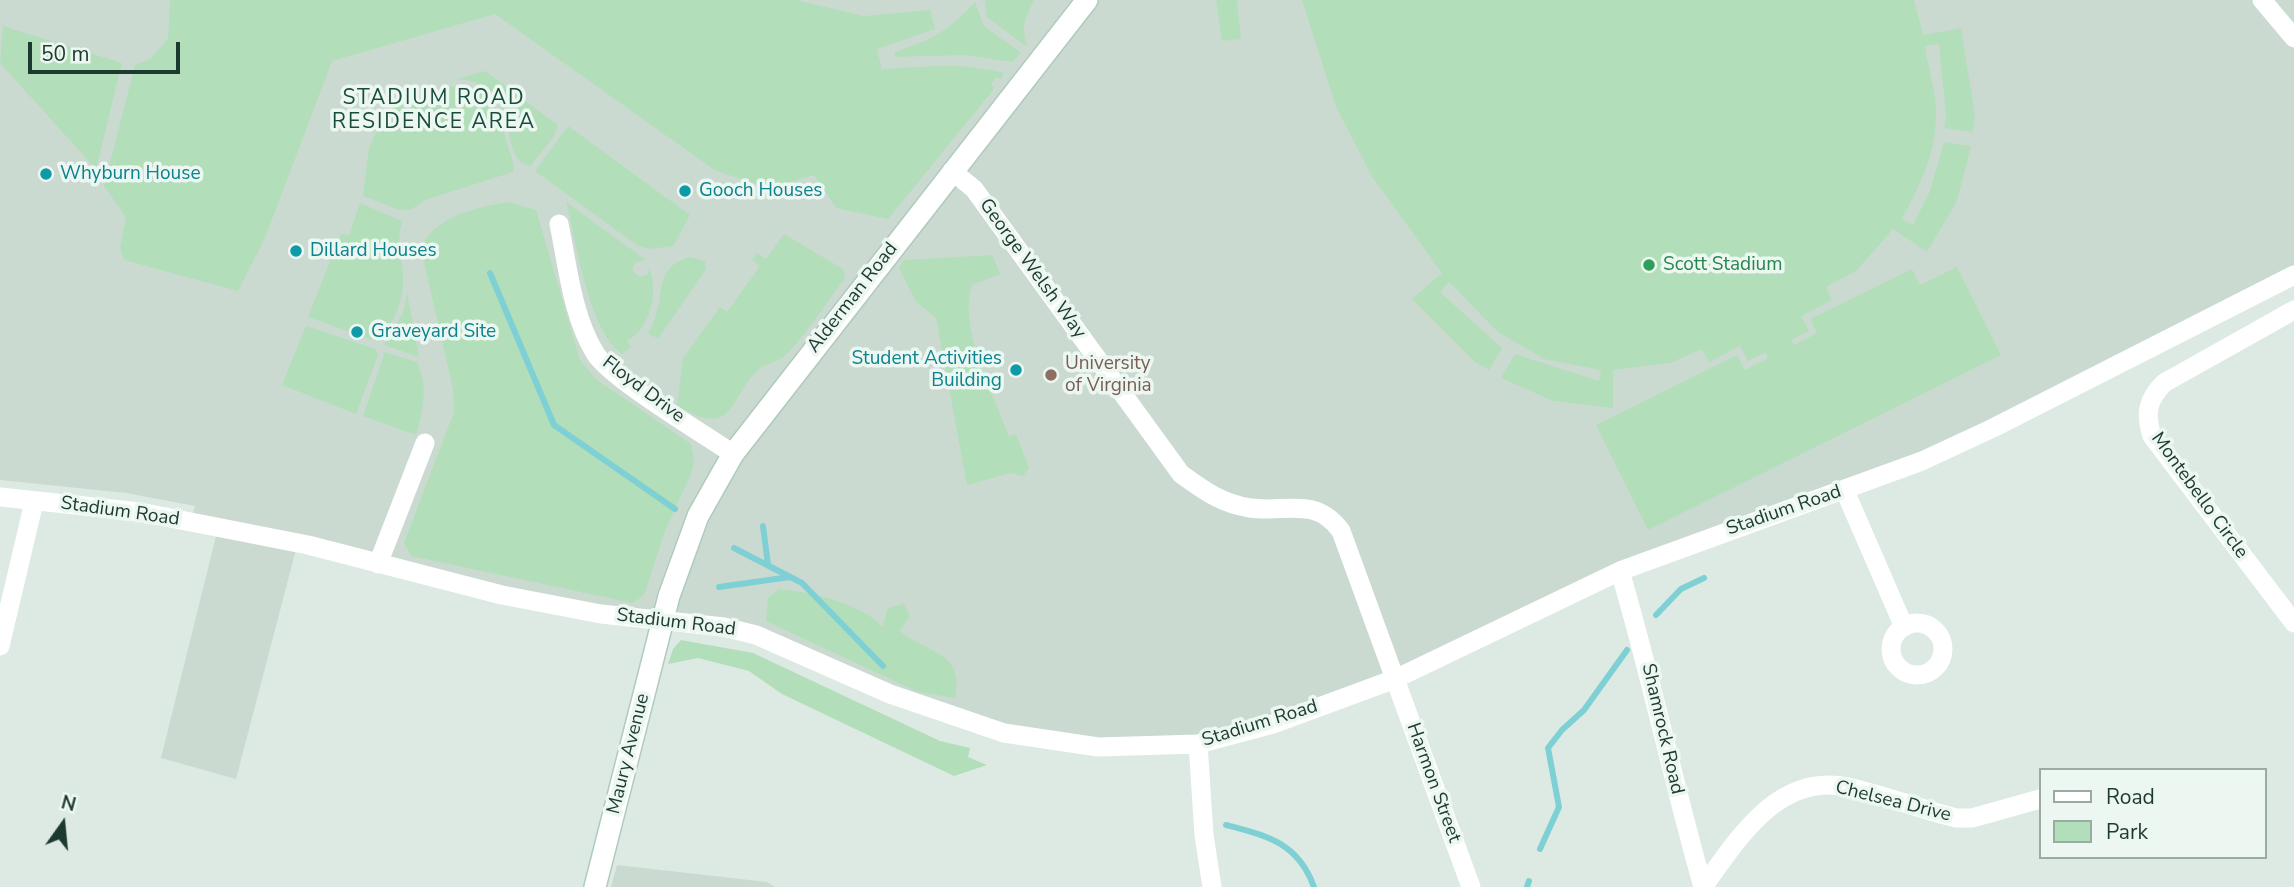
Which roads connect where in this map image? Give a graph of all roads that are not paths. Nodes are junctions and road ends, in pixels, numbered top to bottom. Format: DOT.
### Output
graph roads {
  1 [pos="1087,0"];
  2 [pos="2262,0"];
  3 [pos="2294,38"];
  4 [pos="952,171"];
  5 [pos="559,224"];
  6 [pos="2294,275"];
  7 [pos="2294,310"];
  8 [pos="425,443"];
  9 [pos="733,454"];
  10 [pos="1845,491"];
  11 [pos="0,497"];
  12 [pos="34,502"];
  13 [pos="378,564"];
  14 [pos="1620,571"];
  15 [pos="664,621"];
  16 [pos="2294,624"];
  17 [pos="1904,627"];
  18 [pos="0,646"];
  19 [pos="1395,679"];
  20 [pos="1198,744"];
  21 [pos="2038,800"];
  22 [pos="595,887"];
  23 [pos="1212,887"];
  24 [pos="1471,887"];
  25 [pos="1703,887"];
  1 -- 4 [label="main road, Alderman Road"];
  2 -- 3 [label="street"];
  4 -- 9 [label="main road, Alderman Road"];
  4 -- 19 [label="street, George Welsh Way"];
  5 -- 9 [label="street, Floyd Drive"];
  6 -- 10 [label="street, Stadium Road"];
  7 -- 16 [label="street, Montebello Circle"];
  8 -- 13 [label="street"];
  9 -- 15 [label="main road, Alderman Road"];
  10 -- 14 [label="street, Stadium Road"];
  10 -- 17 [label="street"];
  11 -- 12 [label="street, Stadium Road"];
  12 -- 13 [label="street, Stadium Road"];
  12 -- 18 [label="street"];
  13 -- 15 [label="street, Stadium Road"];
  14 -- 19 [label="street, Stadium Road"];
  14 -- 25 [label="street, Shamrock Road"];
  15 -- 20 [label="street, Stadium Road"];
  15 -- 22 [label="main road, Maury Avenue"];
  19 -- 20 [label="street, Stadium Road"];
  19 -- 24 [label="street, Harmon Street"];
  20 -- 23 [label="street"];
  21 -- 25 [label="street, Chelsea Drive"];
}
